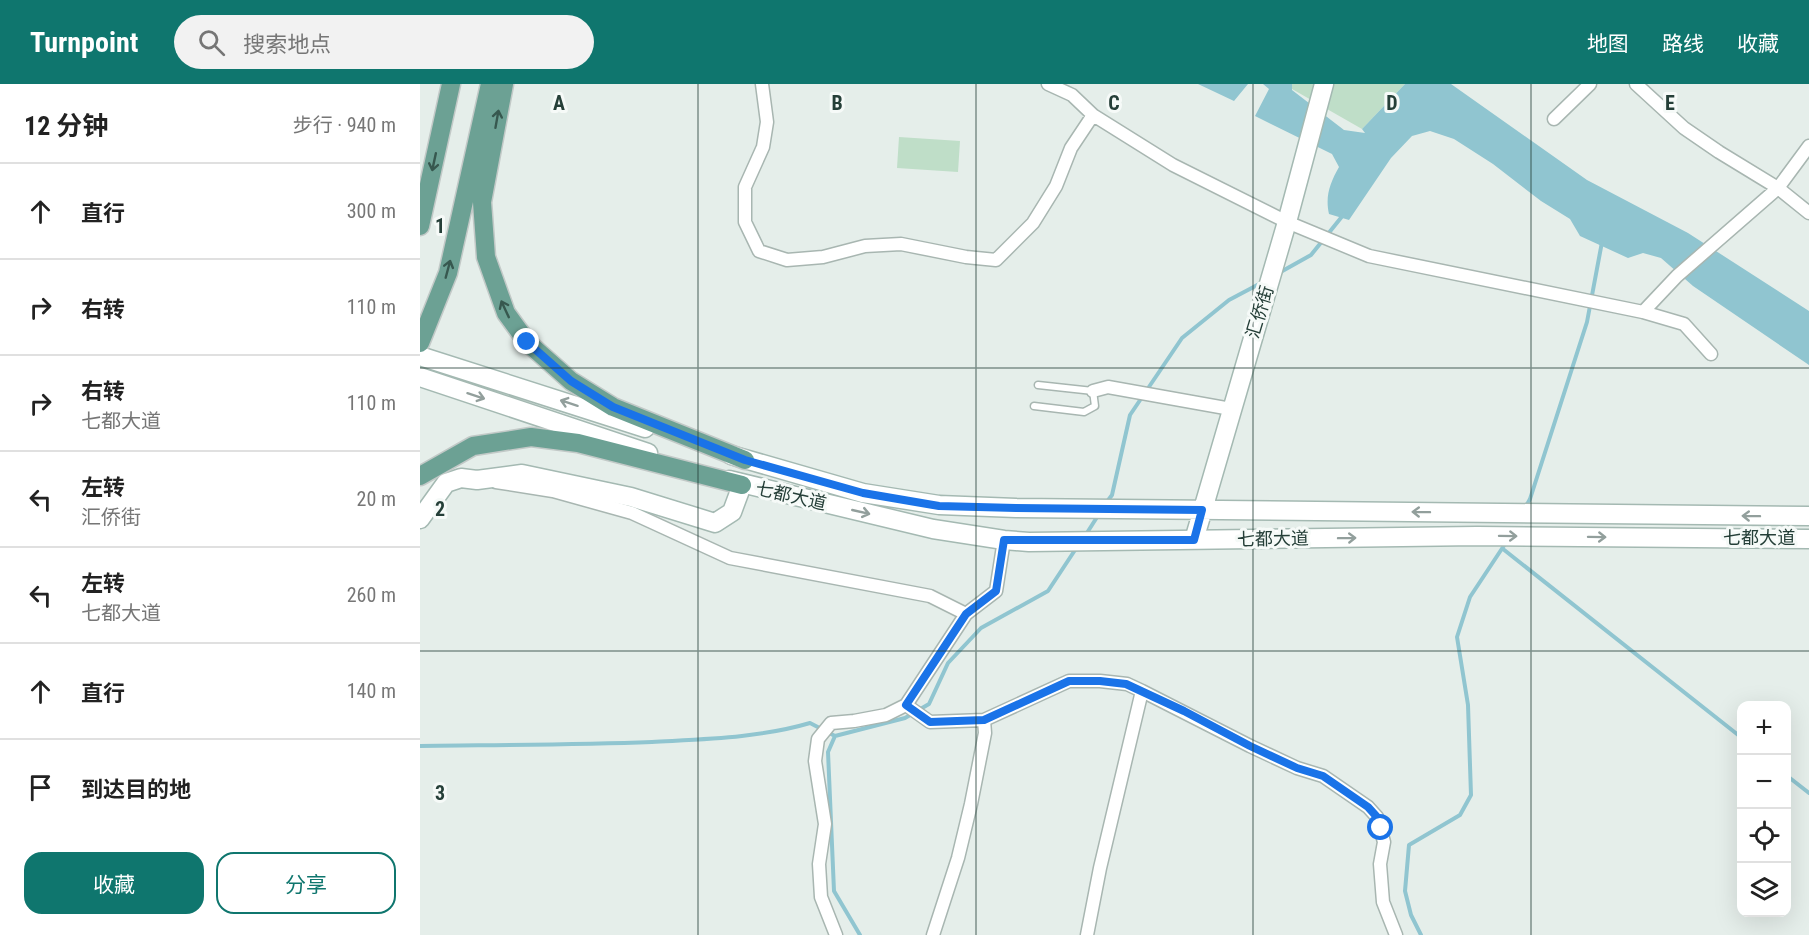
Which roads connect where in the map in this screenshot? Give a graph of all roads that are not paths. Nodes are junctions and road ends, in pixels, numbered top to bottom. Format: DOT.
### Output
graph roads {
  1 [pos="451,84"];
  2 [pos="490,84"];
  3 [pos="504,84"];
  4 [pos="762,84"];
  5 [pos="1048,84"];
  6 [pos="1590,84"];
  7 [pos="1636,84"];
  8 [pos="1323,90"];
  9 [pos="1093,115"];
  10 [pos="1554,119"];
  11 [pos="1809,146"];
  12 [pos="1778,188"];
  13 [pos="1809,213"];
  14 [pos="1287,222"];
  15 [pos="420,226"];
  16 [pos="1643,312"];
  17 [pos="420,344"];
  18 [pos="1711,354"];
  19 [pos="420,356"];
  20 [pos="420,377"];
  21 [pos="1038,385"];
  22 [pos="1094,391"];
  23 [pos="1034,406"];
  24 [pos="1231,409"];
  25 [pos="745,460"];
  26 [pos="420,476"];
  27 [pos="477,480"];
  28 [pos="742,485"];
  29 [pos="1202,510"];
  30 [pos="1809,516"];
  31 [pos="420,519"];
  32 [pos="1809,538"];
  33 [pos="1004,540"];
  34 [pos="1194,540"];
  35 [pos="966,614"];
  36 [pos="1143,691"];
  37 [pos="909,707"];
  38 [pos="984,720"];
  39 [pos="836,935"];
  40 [pos="933,935"];
  41 [pos="1087,935"];
  42 [pos="1396,935"];
  1 -- 15 [label="main road, one-way"];
  17 -- 2 [label="main road, one-way"];
  25 -- 3 [label="main road, one-way"];
  4 -- 9 [label="street"];
  5 -- 9 [label="street"];
  6 -- 10 [label="street"];
  7 -- 12 [label="street"];
  8 -- 14 [label="main road, 汇侨街"];
  9 -- 14 [label="street"];
  11 -- 12 [label="street"];
  12 -- 13 [label="street"];
  12 -- 16 [label="street"];
  14 -- 16 [label="street"];
  14 -- 24 [label="main road, 汇侨街"];
  16 -- 18 [label="street"];
  25 -- 19 [label="main road, 七都大道, one-way"];
  20 -- 28 [label="main road, 七都大道, one-way"];
  21 -- 22 [label="lane"];
  22 -- 23 [label="lane"];
  22 -- 24 [label="street"];
  24 -- 29 [label="main road, 汇侨街"];
  25 -- 29 [label="main road, 七都大道"];
  26 -- 28 [label="main road"];
  27 -- 28 [label="main road"];
  27 -- 31 [label="main road"];
  27 -- 35 [label="street"];
  28 -- 33 [label="main road, 七都大道, one-way"];
  30 -- 29 [label="main road, 七都大道, one-way"];
  29 -- 34 [label="main road, 汇侨街"];
  34 -- 32 [label="main road, 七都大道, one-way"];
  33 -- 34 [label="main road, 七都大道"];
  33 -- 35 [label="street"];
  35 -- 37 [label="street"];
  36 -- 38 [label="street"];
  36 -- 41 [label="street"];
  36 -- 42 [label="street"];
  37 -- 38 [label="street"];
  37 -- 39 [label="street"];
  38 -- 40 [label="street"];
}
